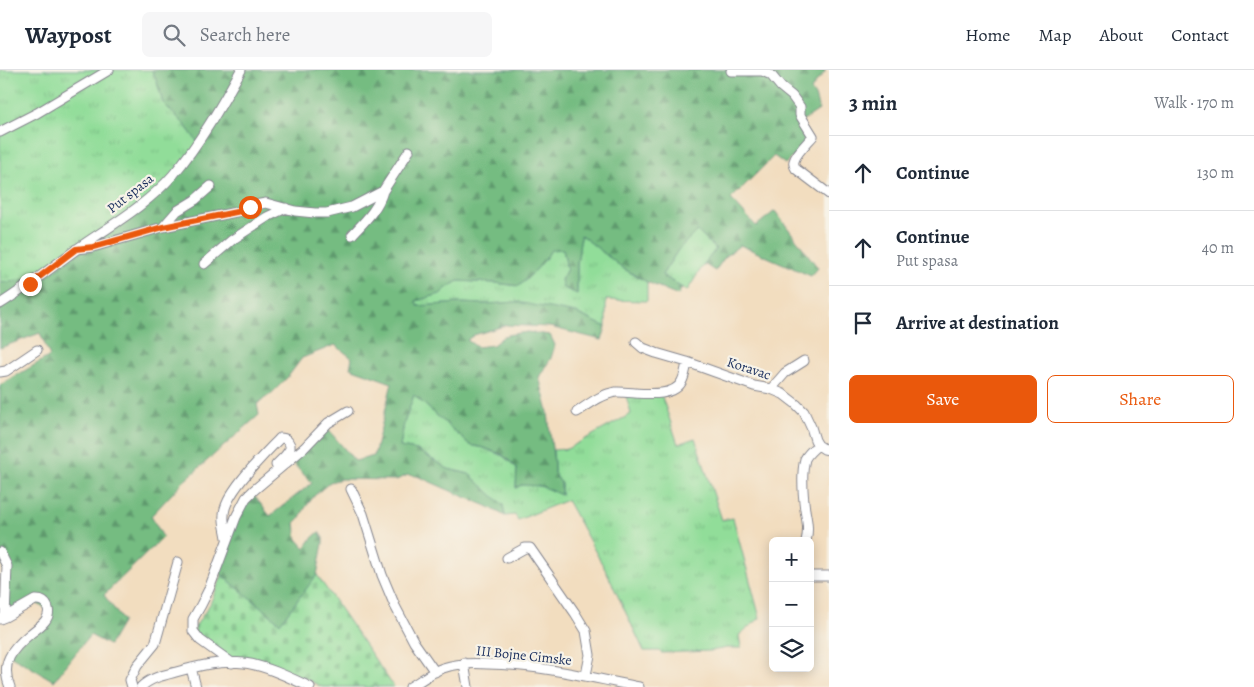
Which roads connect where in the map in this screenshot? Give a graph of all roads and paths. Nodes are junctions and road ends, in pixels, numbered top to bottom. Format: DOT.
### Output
graph roads {
  1 [pos="108,70"];
  2 [pos="242,70"];
  3 [pos="731,71"];
  4 [pos="0,132"];
  5 [pos="408,151"];
  6 [pos="211,186"];
  7 [pos="383,191"];
  8 [pos="829,194"];
  9 [pos="286,208"];
  10 [pos="163,227"];
  11 [pos="352,235"];
  12 [pos="76,249"];
  13 [pos="204,264"];
  14 [pos="0,304"];
  15 [pos="636,342"];
  16 [pos="37,350"];
  17 [pos="688,362"];
  18 [pos="804,362"];
  19 [pos="0,372"];
  20 [pos="771,389"];
  21 [pos="348,411"];
  22 [pos="577,412"];
  23 [pos="818,445"];
  24 [pos="829,450"];
  25 [pos="266,478"];
  26 [pos="351,489"];
  27 [pos="807,537"];
  28 [pos="228,538"];
  29 [pos="0,552"];
  30 [pos="507,558"];
  31 [pos="178,562"];
  32 [pos="814,576"];
  33 [pos="829,576"];
  34 [pos="3,618"];
  35 [pos="232,663"];
  36 [pos="464,663"];
  37 [pos="191,668"];
  38 [pos="435,672"];
  39 [pos="586,675"];
  40 [pos="604,684"];
  41 [pos="10,687"];
  42 [pos="132,687"];
  43 [pos="141,687"];
  44 [pos="196,687"];
  45 [pos="310,687"];
  46 [pos="412,687"];
  47 [pos="468,687"];
  48 [pos="639,687"];
  1 -- 4 [label="street"];
  2 -- 12 [label="street, Put spasa"];
  3 -- 8 [label="street"];
  5 -- 7 [label="street"];
  6 -- 10 [label="street"];
  7 -- 9 [label="street"];
  7 -- 11 [label="street"];
  9 -- 10 [label="street"];
  9 -- 13 [label="street"];
  10 -- 12 [label="street"];
  12 -- 14 [label="street, Put spasa"];
  15 -- 17 [label="street, Koravac"];
  16 -- 19 [label="street"];
  17 -- 20 [label="street, Koravac"];
  17 -- 22 [label="street"];
  18 -- 20 [label="street"];
  20 -- 23 [label="street, Koravac"];
  21 -- 25 [label="street"];
  23 -- 24 [label="street"];
  23 -- 27 [label="street"];
  25 -- 28 [label="street"];
  25 -- 28 [label="street"];
  26 -- 38 [label="street"];
  28 -- 35 [label="street"];
  29 -- 34 [label="street"];
  30 -- 39 [label="street"];
  31 -- 42 [label="street"];
  32 -- 33 [label="street"];
  34 -- 41 [label="street"];
  35 -- 37 [label="street"];
  35 -- 45 [label="street"];
  36 -- 38 [label="street, III Bojne Cimske"];
  36 -- 39 [label="street, III Bojne Cimske"];
  36 -- 47 [label="street"];
  37 -- 43 [label="street"];
  37 -- 44 [label="street"];
  38 -- 46 [label="street, III Bojne Cimske"];
  39 -- 40 [label="street, III Bojne Cimske"];
  40 -- 48 [label="street, III Bojne Cimske"];
}
